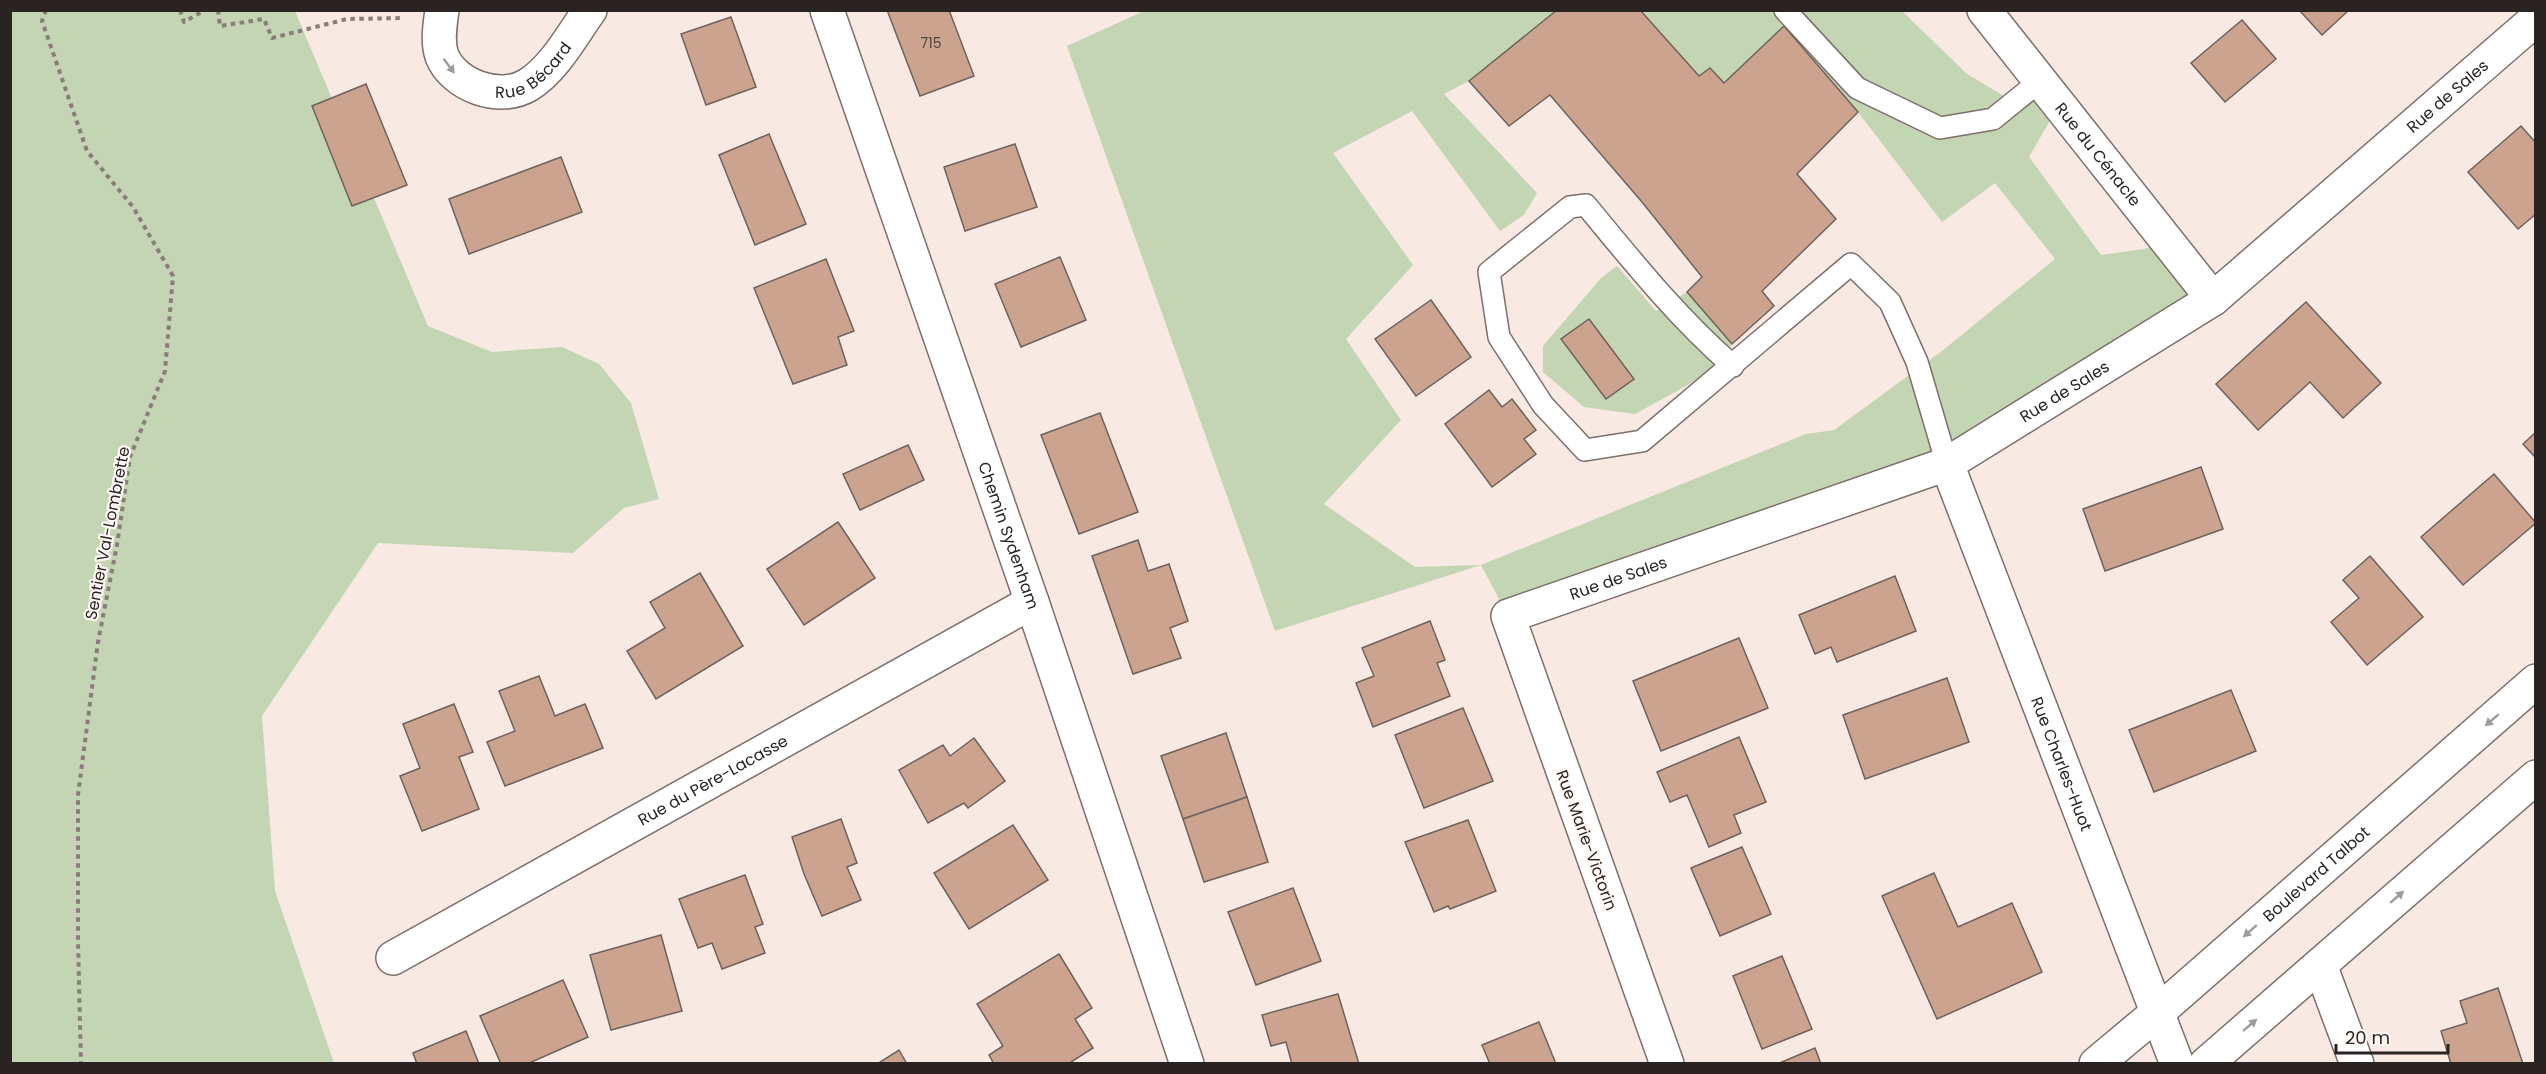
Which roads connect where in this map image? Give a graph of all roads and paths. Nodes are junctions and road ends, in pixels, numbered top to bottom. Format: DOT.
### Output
graph roads {
  1 [pos="46,10"];
  2 [pos="180,10"];
  3 [pos="204,10"];
  4 [pos="219,10"];
  5 [pos="590,10"];
  6 [pos="827,10"];
  7 [pos="1785,10"];
  8 [pos="1984,10"];
  9 [pos="441,16"];
  10 [pos="2535,19"];
  11 [pos="2040,81"];
  12 [pos="2213,299"];
  13 [pos="1733,366"];
  14 [pos="1947,464"];
  15 [pos="1032,602"];
  16 [pos="1508,616"];
  17 [pos="2535,681"];
  18 [pos="2535,777"];
  19 [pos="393,958"];
  20 [pos="2320,965"];
  21 [pos="2157,1013"];
  22 [pos="81,1064"];
  23 [pos="1187,1064"];
  24 [pos="1667,1064"];
  25 [pos="2096,1064"];
  26 [pos="2177,1064"];
  27 [pos="2206,1064"];
  28 [pos="2357,1064"];
  1 -- 22 [label="path, Sentier Val-Lombrette"];
  2 -- 3 [label="path"];
  4 -- 9 [label="path"];
  9 -- 5 [label="street, Rue Bécard, one-way"];
  6 -- 15 [label="street, Chemin Sydenham"];
  7 -- 11 [label="lane"];
  8 -- 11 [label="street, Rue du Cénacle"];
  10 -- 12 [label="street, Rue de Sales"];
  11 -- 12 [label="street, Rue du Cénacle"];
  12 -- 14 [label="street, Rue de Sales"];
  13 -- 13 [label="lane"];
  13 -- 14 [label="lane"];
  14 -- 16 [label="street, Rue de Sales"];
  14 -- 21 [label="street, Rue Charles-Huot"];
  15 -- 19 [label="street, Rue du Père-Lacasse"];
  15 -- 23 [label="street, Chemin Sydenham"];
  16 -- 24 [label="street, Rue Marie-Victorin"];
  17 -- 21 [label="street, Boulevard Talbot, one-way"];
  20 -- 18 [label="street, one-way"];
  27 -- 20 [label="street, one-way"];
  20 -- 28 [label="street"];
  21 -- 25 [label="street, Boulevard Talbot"];
  21 -- 26 [label="street, Rue Charles-Huot"];
}
